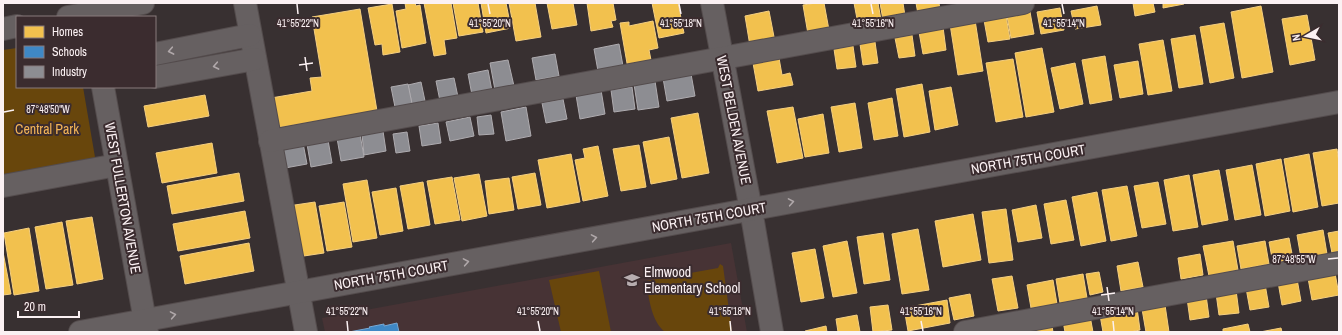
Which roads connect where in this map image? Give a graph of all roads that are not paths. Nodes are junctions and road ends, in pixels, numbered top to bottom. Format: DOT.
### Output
graph roads {
  1 [pos="143,3"];
  2 [pos="245,3"];
  3 [pos="712,3"];
  4 [pos="1023,3"];
  5 [pos="89,11"];
  6 [pos="72,16"];
  7 [pos="16,26"];
  8 [pos="3,29"];
  9 [pos="250,35"];
  10 [pos="156,54"];
  11 [pos="722,58"];
  12 [pos="255,59"];
  13 [pos="156,77"];
  14 [pos="103,88"];
  15 [pos="1339,102"];
  16 [pos="270,141"];
  17 [pos="117,165"];
  18 [pos="3,186"];
  19 [pos="751,210"];
  20 [pos="1339,263"];
  21 [pos="299,292"];
  22 [pos="146,326"];
  23 [pos="80,332"];
  24 [pos="306,332"];
  25 [pos="772,332"];
  26 [pos="965,332"];
  1 -- 5 [label="street"];
  2 -- 9 [label="street"];
  3 -- 11 [label="street, WEST BELDEN AVENUE"];
  4 -- 11 [label="street"];
  5 -- 6 [label="street"];
  7 -- 8 [label="street"];
  9 -- 10 [label="street, one-way"];
  9 -- 12 [label="street"];
  11 -- 16 [label="street"];
  11 -- 19 [label="street, WEST BELDEN AVENUE"];
  12 -- 13 [label="street, one-way"];
  12 -- 16 [label="street"];
  14 -- 17 [label="street, WEST FULLERTON AVENUE"];
  19 -- 15 [label="street, NORTH 75TH COURT, one-way"];
  16 -- 21 [label="street"];
  17 -- 18 [label="street"];
  17 -- 22 [label="street, WEST FULLERTON AVENUE"];
  21 -- 19 [label="street, NORTH 75TH COURT, one-way"];
  19 -- 25 [label="street, WEST BELDEN AVENUE"];
  20 -- 26 [label="street"];
  22 -- 21 [label="street, NORTH 75TH COURT, one-way"];
  21 -- 24 [label="street"];
  22 -- 23 [label="street, NORTH 75TH COURT"];
}
